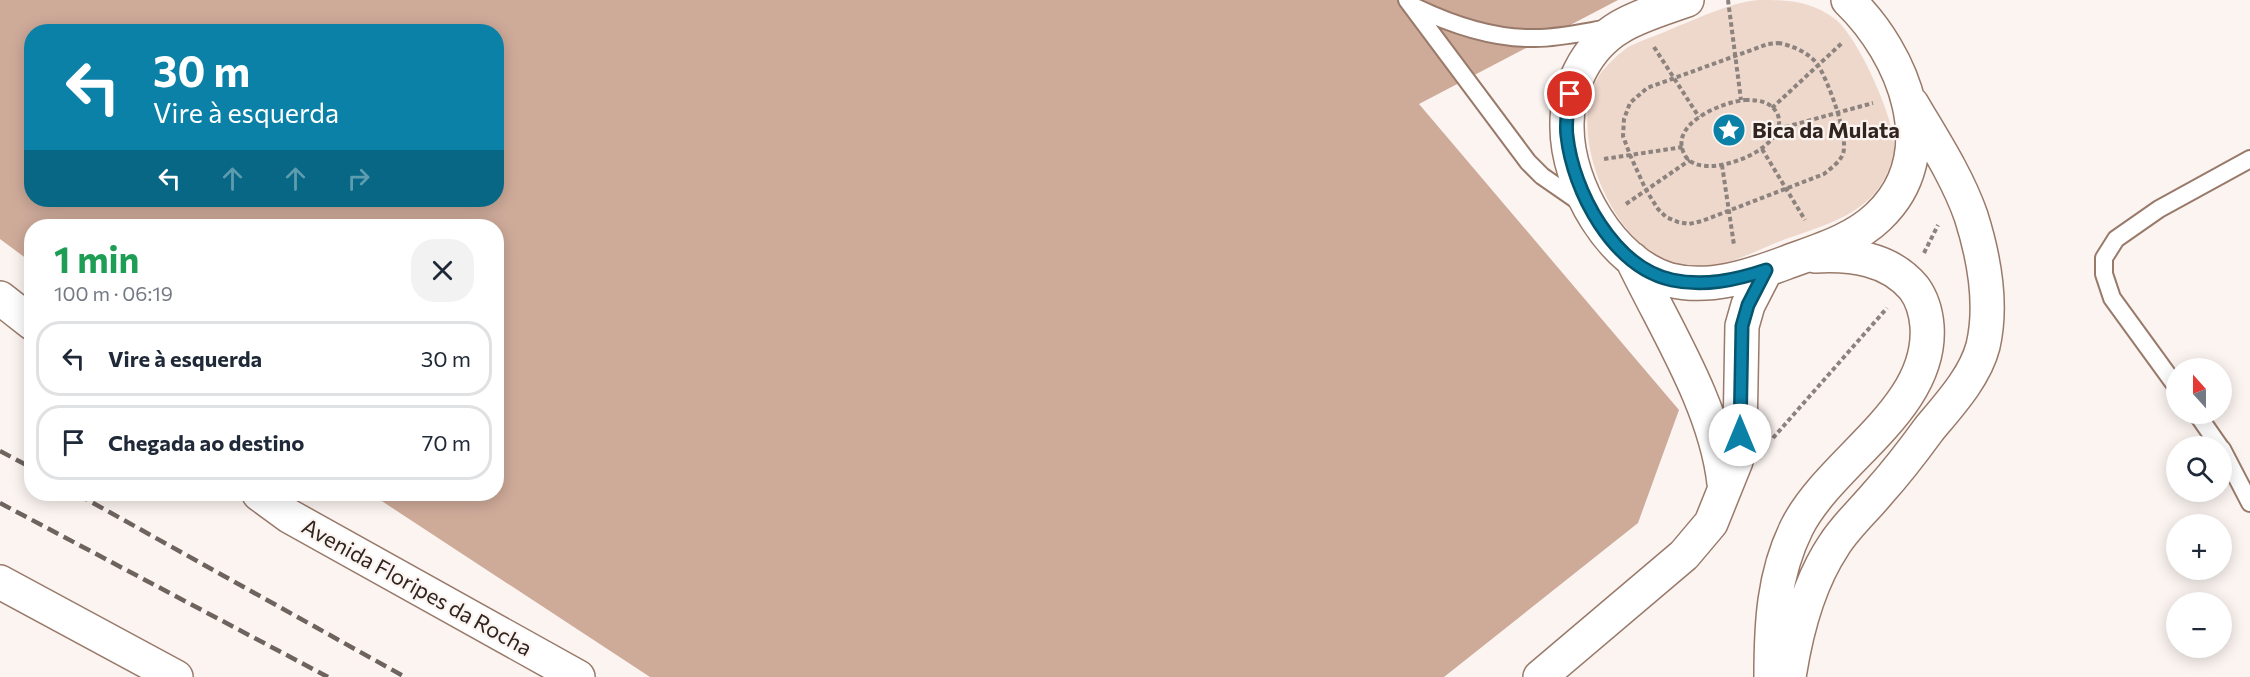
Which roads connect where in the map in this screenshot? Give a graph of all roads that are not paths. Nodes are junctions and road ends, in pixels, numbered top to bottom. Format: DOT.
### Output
graph roads {
  1 [pos="1687,0"];
  2 [pos="1408,2"];
  3 [pos="1863,7"];
  4 [pos="1628,23"];
  5 [pos="1907,94"];
  6 [pos="2250,159"];
  7 [pos="1595,216"];
  8 [pos="1812,253"];
  9 [pos="1632,259"];
  10 [pos="1752,274"];
  11 [pos="0,298"];
  12 [pos="24,317"];
  13 [pos="2166,372"];
  14 [pos="2232,469"];
  15 [pos="1725,493"];
  16 [pos="269,501"];
  17 [pos="2250,503"];
  18 [pos="0,582"];
  19 [pos="176,677"];
  20 [pos="578,677"];
  21 [pos="1540,677"];
  22 [pos="1771,677"];
  23 [pos="1789,677"];
  1 -- 4 [label="main road"];
  2 -- 4 [label="lane"];
  2 -- 7 [label="lane"];
  3 -- 5 [label="main road"];
  4 -- 7 [label="main road"];
  5 -- 8 [label="main road"];
  5 -- 23 [label="main road"];
  6 -- 13 [label="lane"];
  7 -- 9 [label="main road"];
  8 -- 10 [label="main road"];
  8 -- 22 [label="main road"];
  9 -- 10 [label="main road"];
  9 -- 15 [label="main road"];
  10 -- 15 [label="main road"];
  11 -- 12 [label="main road"];
  14 -- 17 [label="lane"];
  15 -- 21 [label="main road"];
  16 -- 20 [label="main road, Avenida Floripes da Rocha"];
  18 -- 19 [label="main road"];
}
